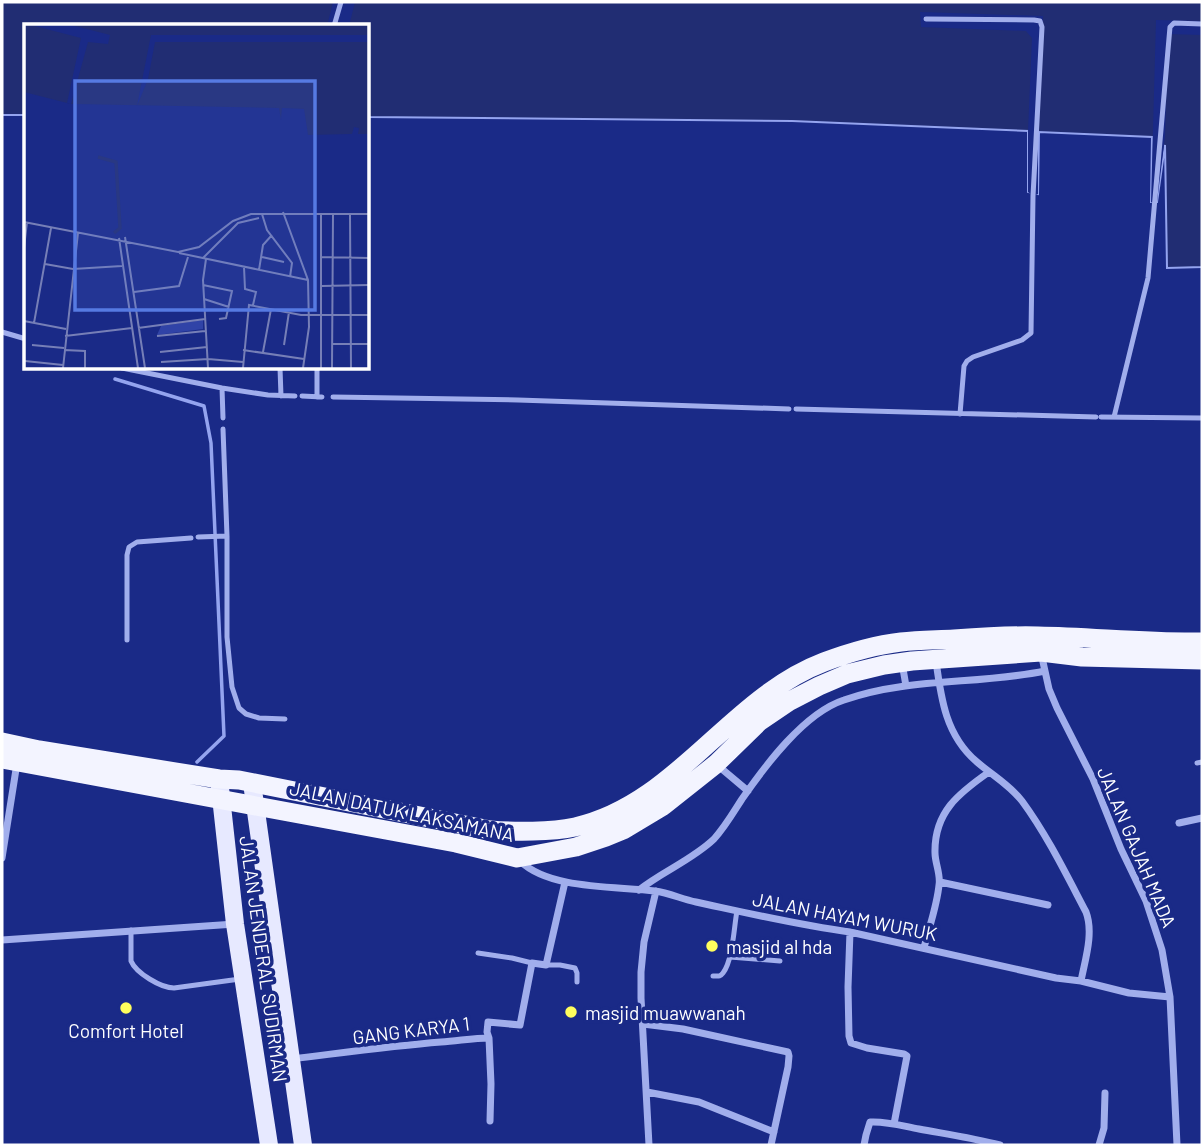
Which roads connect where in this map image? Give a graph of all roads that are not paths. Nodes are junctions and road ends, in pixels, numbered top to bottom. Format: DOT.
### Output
graph roads {
  1 [pos="341,2"];
  2 [pos="926,19"];
  3 [pos="335,24"];
  4 [pos="1202,24"];
  5 [pos="2,332"];
  6 [pos="24,338"];
  7 [pos="127,369"];
  8 [pos="281,369"];
  9 [pos="317,369"];
  10 [pos="222,388"];
  11 [pos="281,396"];
  12 [pos="333,397"];
  13 [pos="960,414"];
  14 [pos="1114,417"];
  15 [pos="223,418"];
  16 [pos="1202,418"];
  17 [pos="223,429"];
  18 [pos="224,536"];
  19 [pos="127,640"];
  20 [pos="1202,642"];
  21 [pos="973,647"];
  22 [pos="936,659"];
  23 [pos="1202,660"];
  24 [pos="902,662"];
  25 [pos="1043,662"];
  26 [pos="939,682"];
  27 [pos="906,686"];
  28 [pos="285,719"];
  29 [pos="2,743"];
  30 [pos="9,760"];
  31 [pos="716,764"];
  32 [pos="989,772"];
  33 [pos="219,779"];
  34 [pos="252,783"];
  35 [pos="748,791"];
  36 [pos="222,800"];
  37 [pos="255,804"];
  38 [pos="1202,818"];
  39 [pos="1179,823"];
  40 [pos="2,858"];
  41 [pos="517,858"];
  42 [pos="940,881"];
  43 [pos="565,882"];
  44 [pos="639,891"];
  45 [pos="656,891"];
  46 [pos="1048,905"];
  47 [pos="737,911"];
  48 [pos="235,924"];
  49 [pos="131,930"];
  50 [pos="850,932"];
  51 [pos="2,940"];
  52 [pos="924,948"];
  53 [pos="478,953"];
  54 [pos="730,957"];
  55 [pos="780,961"];
  56 [pos="532,963"];
  57 [pos="546,965"];
  58 [pos="713,976"];
  59 [pos="243,978"];
  60 [pos="1081,981"];
  61 [pos="577,982"];
  62 [pos="1170,996"];
  63 [pos="643,1024"];
  64 [pos="489,1038"];
  65 [pos="291,1059"];
  66 [pos="647,1092"];
  67 [pos="1105,1093"];
  68 [pos="490,1121"];
  69 [pos="894,1124"];
  70 [pos="774,1132"];
  71 [pos="985,1143"];
  72 [pos="269,1145"];
  73 [pos="303,1145"];
  74 [pos="649,1145"];
  75 [pos="771,1145"];
  76 [pos="864,1145"];
  77 [pos="999,1145"];
  78 [pos="1100,1145"];
  79 [pos="1177,1145"];
  1 -- 3 [label="lane"];
  2 -- 13 [label="lane"];
  4 -- 14 [label="lane"];
  5 -- 6 [label="lane"];
  7 -- 10 [label="lane"];
  8 -- 11 [label="lane"];
  9 -- 11 [label="lane"];
  10 -- 11 [label="lane"];
  10 -- 15 [label="lane"];
  12 -- 13 [label="lane"];
  13 -- 14 [label="lane"];
  14 -- 16 [label="lane"];
  17 -- 18 [label="lane"];
  18 -- 19 [label="lane"];
  18 -- 28 [label="lane"];
  20 -- 21 [label="highway, JALAN DATUK LAKSAMANA"];
  21 -- 22 [label="highway, JALAN DATUK LAKSAMANA"];
  21 -- 25 [label="highway, JALAN DATUK LAKSAMANA"];
  21 -- 34 [label="highway, JALAN DATUK LAKSAMANA"];
  22 -- 24 [label="highway, JALAN DATUK LAKSAMANA"];
  22 -- 26 [label="street"];
  23 -- 25 [label="highway, JALAN DATUK LAKSAMANA"];
  24 -- 27 [label="street"];
  24 -- 31 [label="highway, JALAN DATUK LAKSAMANA"];
  25 -- 26 [label="street"];
  25 -- 62 [label="street, JALAN GAJAH MADA"];
  26 -- 27 [label="street"];
  26 -- 32 [label="street"];
  27 -- 35 [label="street"];
  29 -- 33 [label="highway, JALAN DATUK LAKSAMANA"];
  30 -- 36 [label="highway, JALAN DATUK LAKSAMANA"];
  30 -- 40 [label="street"];
  31 -- 35 [label="street"];
  31 -- 41 [label="highway, JALAN DATUK LAKSAMANA"];
  32 -- 42 [label="street"];
  32 -- 60 [label="street"];
  33 -- 34 [label="highway, JALAN DATUK LAKSAMANA"];
  33 -- 36 [label="main road, JALAN JENDERAL SUDIRMAN"];
  34 -- 37 [label="main road, JALAN JENDERAL SUDIRMAN"];
  35 -- 44 [label="street"];
  36 -- 37 [label="highway, JALAN DATUK LAKSAMANA"];
  36 -- 48 [label="main road, JALAN JENDERAL SUDIRMAN"];
  37 -- 41 [label="highway, JALAN DATUK LAKSAMANA"];
  37 -- 65 [label="main road, JALAN JENDERAL SUDIRMAN"];
  38 -- 39 [label="street"];
  41 -- 43 [label="street, JALAN HAYAM WURUK"];
  42 -- 46 [label="street"];
  42 -- 52 [label="street"];
  43 -- 44 [label="street, JALAN HAYAM WURUK"];
  43 -- 57 [label="street"];
  44 -- 45 [label="street, JALAN HAYAM WURUK"];
  45 -- 47 [label="street, JALAN HAYAM WURUK"];
  45 -- 63 [label="street"];
  47 -- 50 [label="street, JALAN HAYAM WURUK"];
  47 -- 54 [label="lane"];
  48 -- 49 [label="street"];
  48 -- 59 [label="main road, JALAN JENDERAL SUDIRMAN"];
  49 -- 51 [label="street"];
  49 -- 59 [label="lane"];
  50 -- 52 [label="street, JALAN HAYAM WURUK"];
  50 -- 69 [label="street"];
  52 -- 60 [label="street, JALAN HAYAM WURUK"];
  53 -- 56 [label="lane"];
  54 -- 55 [label="lane"];
  54 -- 58 [label="lane"];
  56 -- 57 [label="street"];
  56 -- 64 [label="street, GANG KARYA 1"];
  57 -- 61 [label="lane"];
  59 -- 72 [label="main road, JALAN JENDERAL SUDIRMAN"];
  60 -- 62 [label="street, JALAN HAYAM WURUK"];
  62 -- 79 [label="street, JALAN GAJAH MADA"];
  63 -- 66 [label="street"];
  63 -- 70 [label="street"];
  64 -- 65 [label="street, GANG KARYA 1"];
  64 -- 68 [label="street"];
  65 -- 73 [label="main road, JALAN JENDERAL SUDIRMAN"];
  66 -- 70 [label="street"];
  66 -- 74 [label="street"];
  67 -- 78 [label="street"];
  69 -- 71 [label="street"];
  69 -- 76 [label="street"];
  70 -- 75 [label="street"];
  71 -- 77 [label="street"];
}
